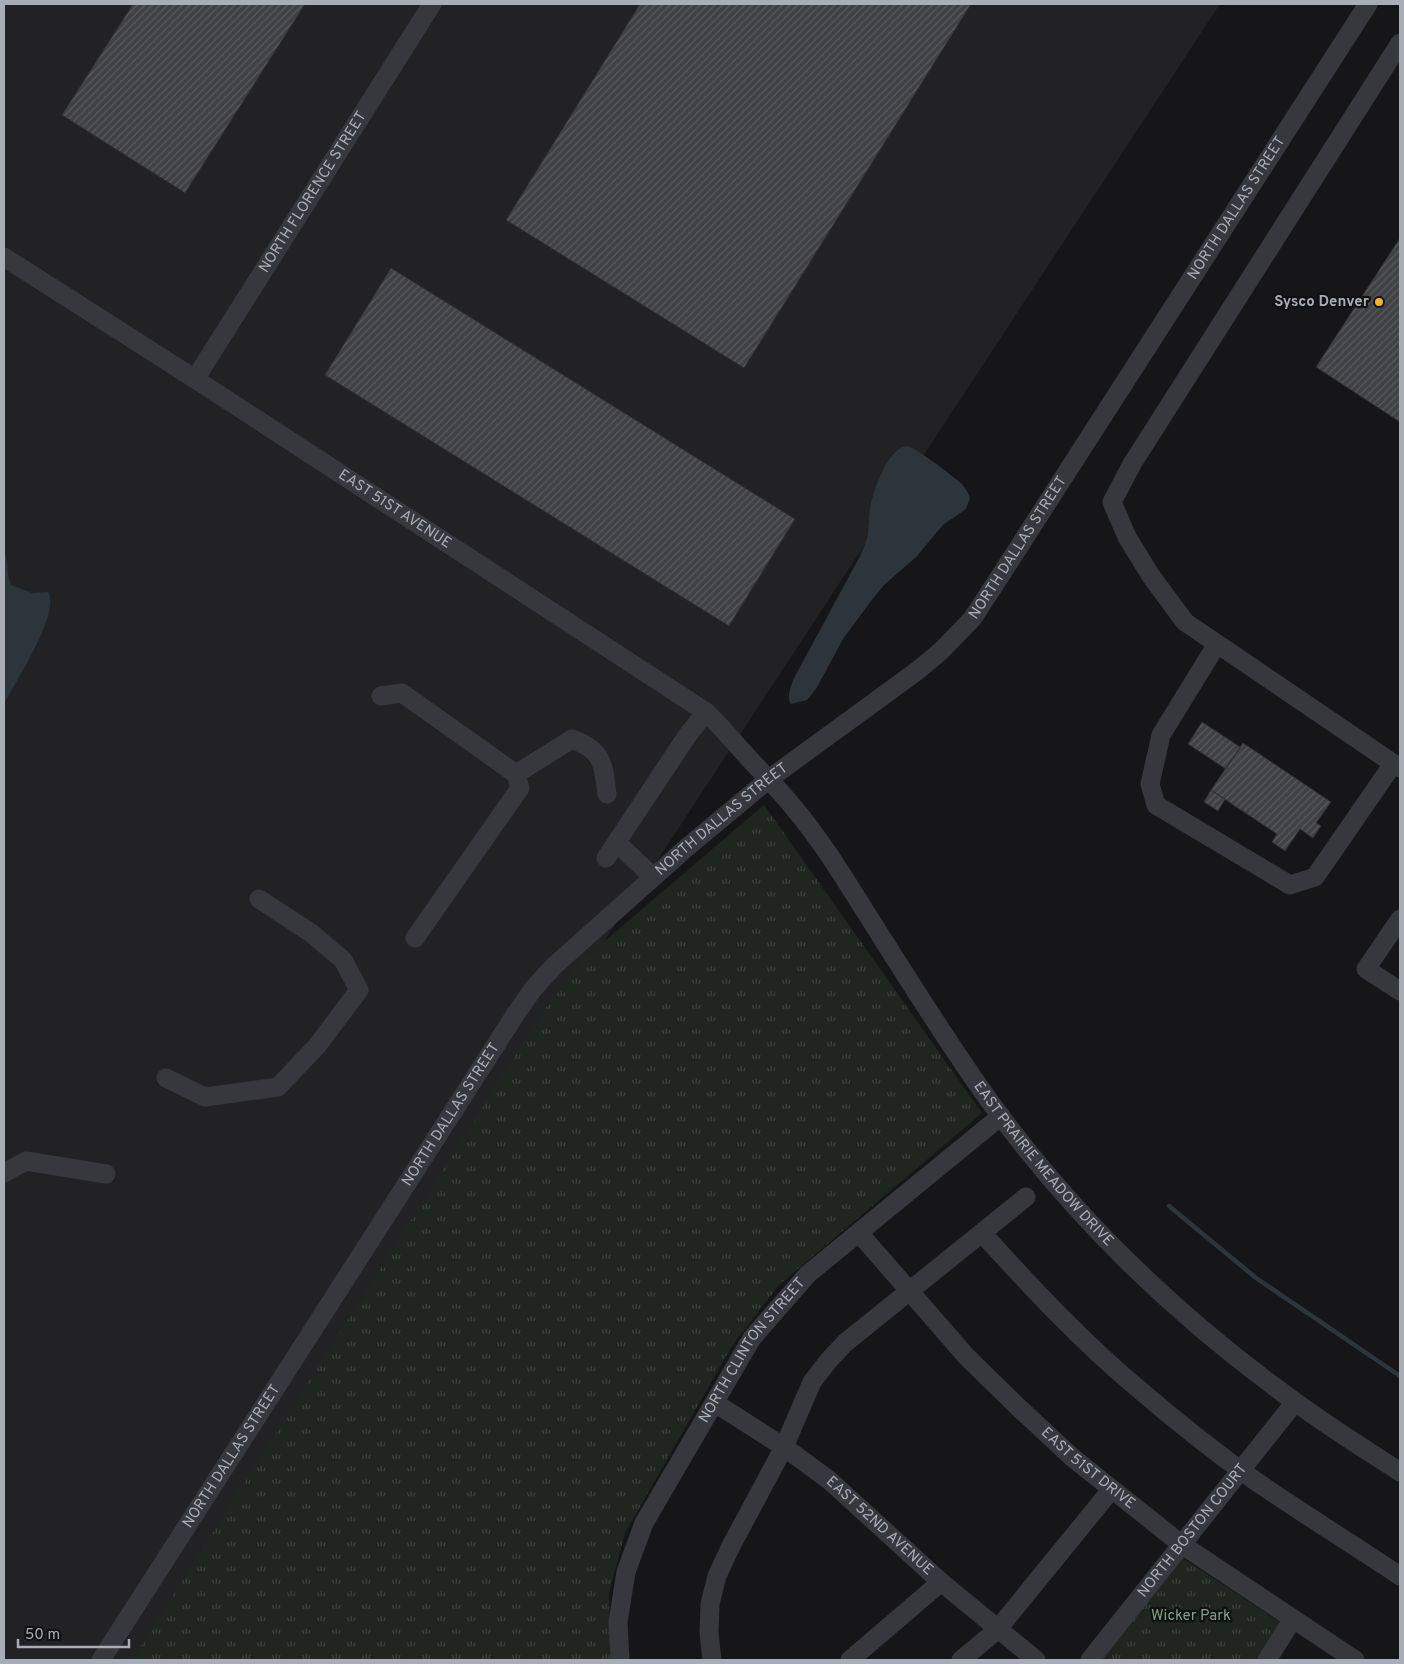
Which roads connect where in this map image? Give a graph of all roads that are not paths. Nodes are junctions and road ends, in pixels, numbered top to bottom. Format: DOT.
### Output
graph roads {
  1 [pos="432,4"];
  2 [pos="1368,4"];
  3 [pos="1399,48"];
  4 [pos="4,257"];
  5 [pos="194,379"];
  6 [pos="1217,644"];
  7 [pos="382,696"];
  8 [pos="706,712"];
  9 [pos="1397,766"];
  10 [pos="516,774"];
  11 [pos="769,779"];
  12 [pos="607,794"];
  13 [pos="653,877"];
  14 [pos="259,899"];
  15 [pos="1400,919"];
  16 [pos="416,938"];
  17 [pos="1400,991"];
  18 [pos="166,1078"];
  19 [pos="1001,1116"];
  20 [pos="4,1173"];
  21 [pos="106,1174"];
  22 [pos="1026,1197"];
  23 [pos="859,1233"];
  24 [pos="982,1233"];
  25 [pos="909,1292"];
  26 [pos="1295,1402"];
  27 [pos="715,1403"];
  28 [pos="784,1447"];
  29 [pos="1240,1469"];
  30 [pos="1400,1472"];
  31 [pos="1111,1490"];
  32 [pos="1181,1544"];
  33 [pos="1400,1576"];
  34 [pos="940,1582"];
  35 [pos="1293,1619"];
  36 [pos="997,1630"];
  37 [pos="101,1660"];
  38 [pos="620,1660"];
  39 [pos="712,1660"];
  40 [pos="850,1660"];
  41 [pos="961,1660"];
  42 [pos="1036,1660"];
  43 [pos="1090,1660"];
  44 [pos="1267,1660"];
  45 [pos="1356,1660"];
  1 -- 5 [label="street, NORTH FLORENCE STREET"];
  2 -- 11 [label="street, NORTH DALLAS STREET"];
  3 -- 6 [label="street"];
  4 -- 5 [label="street, EAST 51ST AVENUE"];
  5 -- 8 [label="street, EAST 51ST AVENUE"];
  6 -- 9 [label="street"];
  6 -- 9 [label="street"];
  7 -- 10 [label="street"];
  8 -- 11 [label="street, EAST 51ST AVENUE"];
  8 -- 13 [label="street"];
  10 -- 12 [label="street"];
  10 -- 16 [label="street"];
  11 -- 13 [label="street, NORTH DALLAS STREET"];
  11 -- 19 [label="street, EAST PRAIRIE MEADOW DRIVE"];
  13 -- 37 [label="street, NORTH DALLAS STREET"];
  14 -- 18 [label="street"];
  15 -- 17 [label="street"];
  19 -- 23 [label="street, NORTH CLINTON STREET"];
  19 -- 26 [label="street, EAST PRAIRIE MEADOW DRIVE"];
  20 -- 21 [label="street"];
  22 -- 24 [label="street"];
  23 -- 25 [label="street, EAST 51ST DRIVE"];
  23 -- 27 [label="street, NORTH CLINTON STREET"];
  24 -- 25 [label="street"];
  24 -- 29 [label="street"];
  25 -- 28 [label="street"];
  25 -- 31 [label="street, EAST 51ST DRIVE"];
  26 -- 29 [label="street, NORTH BOSTON COURT"];
  26 -- 30 [label="street, EAST PRAIRIE MEADOW DRIVE"];
  27 -- 28 [label="street, EAST 52ND AVENUE"];
  27 -- 38 [label="street, NORTH CLINTON STREET"];
  28 -- 34 [label="street, EAST 52ND AVENUE"];
  28 -- 39 [label="street"];
  29 -- 32 [label="street, NORTH BOSTON COURT"];
  29 -- 33 [label="street"];
  31 -- 32 [label="street, EAST 51ST DRIVE"];
  31 -- 36 [label="street"];
  32 -- 35 [label="street, EAST 51ST DRIVE"];
  32 -- 43 [label="street, NORTH BOSTON COURT"];
  34 -- 36 [label="street, EAST 52ND AVENUE"];
  34 -- 40 [label="street"];
  35 -- 44 [label="street"];
  35 -- 45 [label="street, EAST 51ST DRIVE"];
  36 -- 41 [label="street"];
  36 -- 42 [label="street, EAST 52ND AVENUE"];
}
